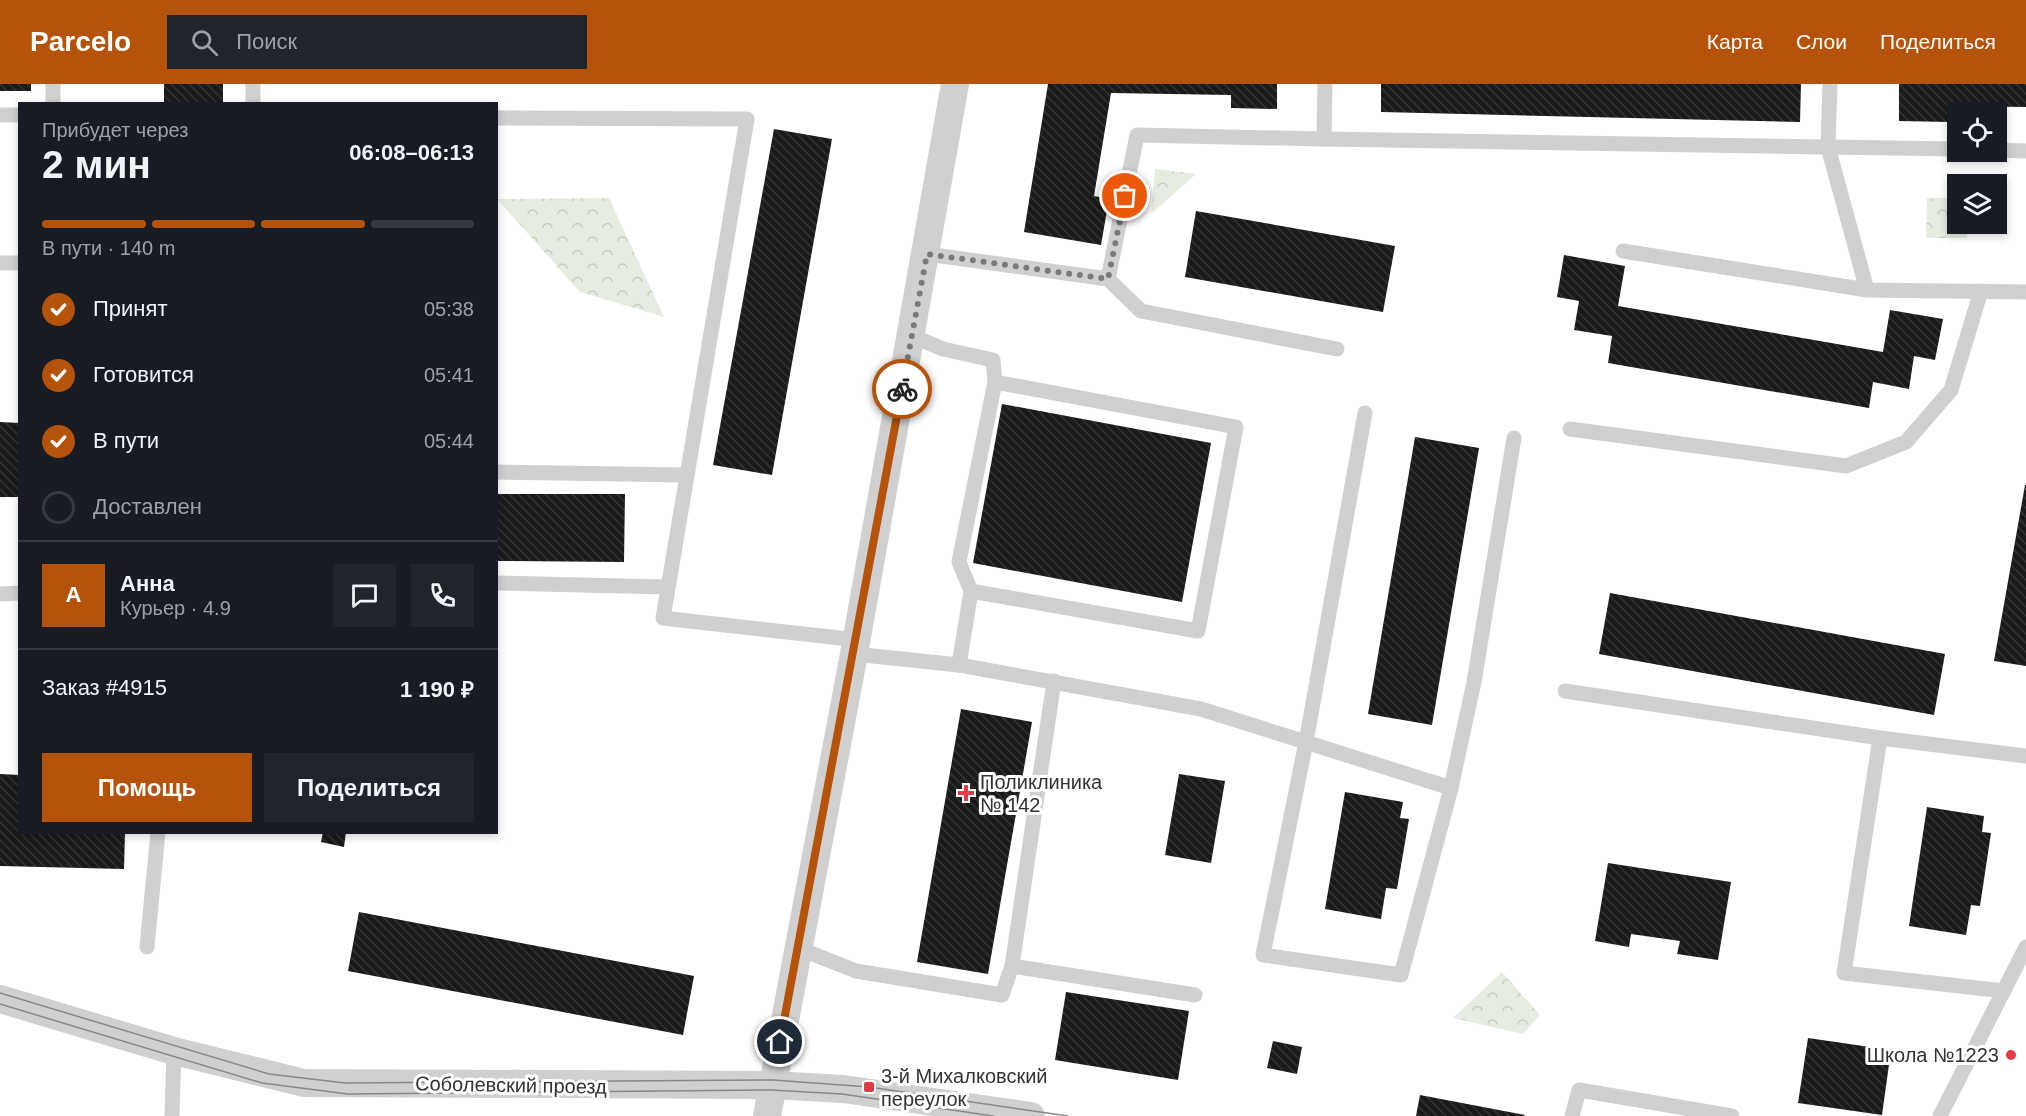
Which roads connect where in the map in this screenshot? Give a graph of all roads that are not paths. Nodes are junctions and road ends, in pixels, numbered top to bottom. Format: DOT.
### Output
graph roads {
  1 [pos="53,84"];
  2 [pos="253,84"];
  3 [pos="955,84"];
  4 [pos="1324,84"];
  5 [pos="1830,84"];
  6 [pos="52,102"];
  7 [pos="253,102"];
  8 [pos="0,115"];
  9 [pos="18,115"];
  10 [pos="498,118"];
  11 [pos="1324,139"];
  12 [pos="1828,147"];
  13 [pos="1947,150"];
  14 [pos="2007,150"];
  15 [pos="2026,151"];
  16 [pos="1623,251"];
  17 [pos="927,254"];
  18 [pos="0,263"];
  19 [pos="18,263"];
  20 [pos="1108,279"];
  21 [pos="1867,290"];
  22 [pos="1981,291"];
  23 [pos="2026,292"];
  24 [pos="912,336"];
  25 [pos="1337,350"];
  26 [pos="995,382"];
  27 [pos="1365,414"];
  28 [pos="1570,429"];
  29 [pos="1514,438"];
  30 [pos="498,472"];
  31 [pos="687,475"];
  32 [pos="498,583"];
  33 [pos="667,587"];
  34 [pos="971,591"];
  35 [pos="18,593"];
  36 [pos="0,594"];
  37 [pos="855,647"];
  38 [pos="959,665"];
  39 [pos="1054,681"];
  40 [pos="1564,691"];
  41 [pos="1880,738"];
  42 [pos="1306,742"];
  43 [pos="2026,756"];
  44 [pos="1451,788"];
  45 [pos="158,834"];
  46 [pos="147,947"];
  47 [pos="2026,947"];
  48 [pos="798,948"];
  49 [pos="1012,966"];
  50 [pos="2004,991"];
  51 [pos="1196,995"];
  52 [pos="0,999"];
  53 [pos="174,1051"];
  54 [pos="772,1085"];
  55 [pos="172,1116"];
  56 [pos="767,1116"];
  57 [pos="1031,1116"];
  58 [pos="1572,1116"];
  59 [pos="1732,1116"];
  60 [pos="1940,1116"];
  1 -- 6 [label="lane"];
  2 -- 7 [label="lane"];
  3 -- 17 [label="street"];
  4 -- 11 [label="lane"];
  5 -- 12 [label="lane"];
  8 -- 9 [label="lane"];
  10 -- 31 [label="lane"];
  11 -- 12 [label="lane"];
  11 -- 20 [label="lane"];
  12 -- 13 [label="lane"];
  12 -- 21 [label="lane"];
  14 -- 15 [label="lane"];
  16 -- 21 [label="lane"];
  17 -- 20 [label="lane"];
  17 -- 24 [label="street"];
  18 -- 19 [label="lane"];
  20 -- 25 [label="lane"];
  21 -- 22 [label="lane"];
  22 -- 23 [label="lane"];
  22 -- 28 [label="lane"];
  24 -- 26 [label="lane"];
  24 -- 37 [label="street"];
  26 -- 34 [label="lane"];
  26 -- 34 [label="lane"];
  27 -- 42 [label="lane"];
  29 -- 44 [label="lane"];
  30 -- 31 [label="lane"];
  31 -- 33 [label="lane"];
  32 -- 33 [label="lane"];
  33 -- 37 [label="lane"];
  34 -- 38 [label="lane"];
  35 -- 36 [label="lane"];
  37 -- 38 [label="lane"];
  37 -- 48 [label="street"];
  38 -- 39 [label="lane"];
  39 -- 42 [label="lane"];
  39 -- 49 [label="lane"];
  40 -- 41 [label="lane"];
  41 -- 43 [label="lane"];
  41 -- 50 [label="lane"];
  42 -- 44 [label="lane"];
  42 -- 44 [label="lane"];
  45 -- 46 [label="lane"];
  47 -- 50 [label="lane"];
  48 -- 49 [label="lane"];
  48 -- 54 [label="street"];
  49 -- 51 [label="lane"];
  50 -- 60 [label="lane"];
  52 -- 53 [label="street, Соболевский проезд"];
  53 -- 54 [label="street, Соболевский проезд"];
  53 -- 55 [label="lane"];
  54 -- 56 [label="street"];
  54 -- 57 [label="street, Соболевский проезд"];
  58 -- 59 [label="lane"];
}
